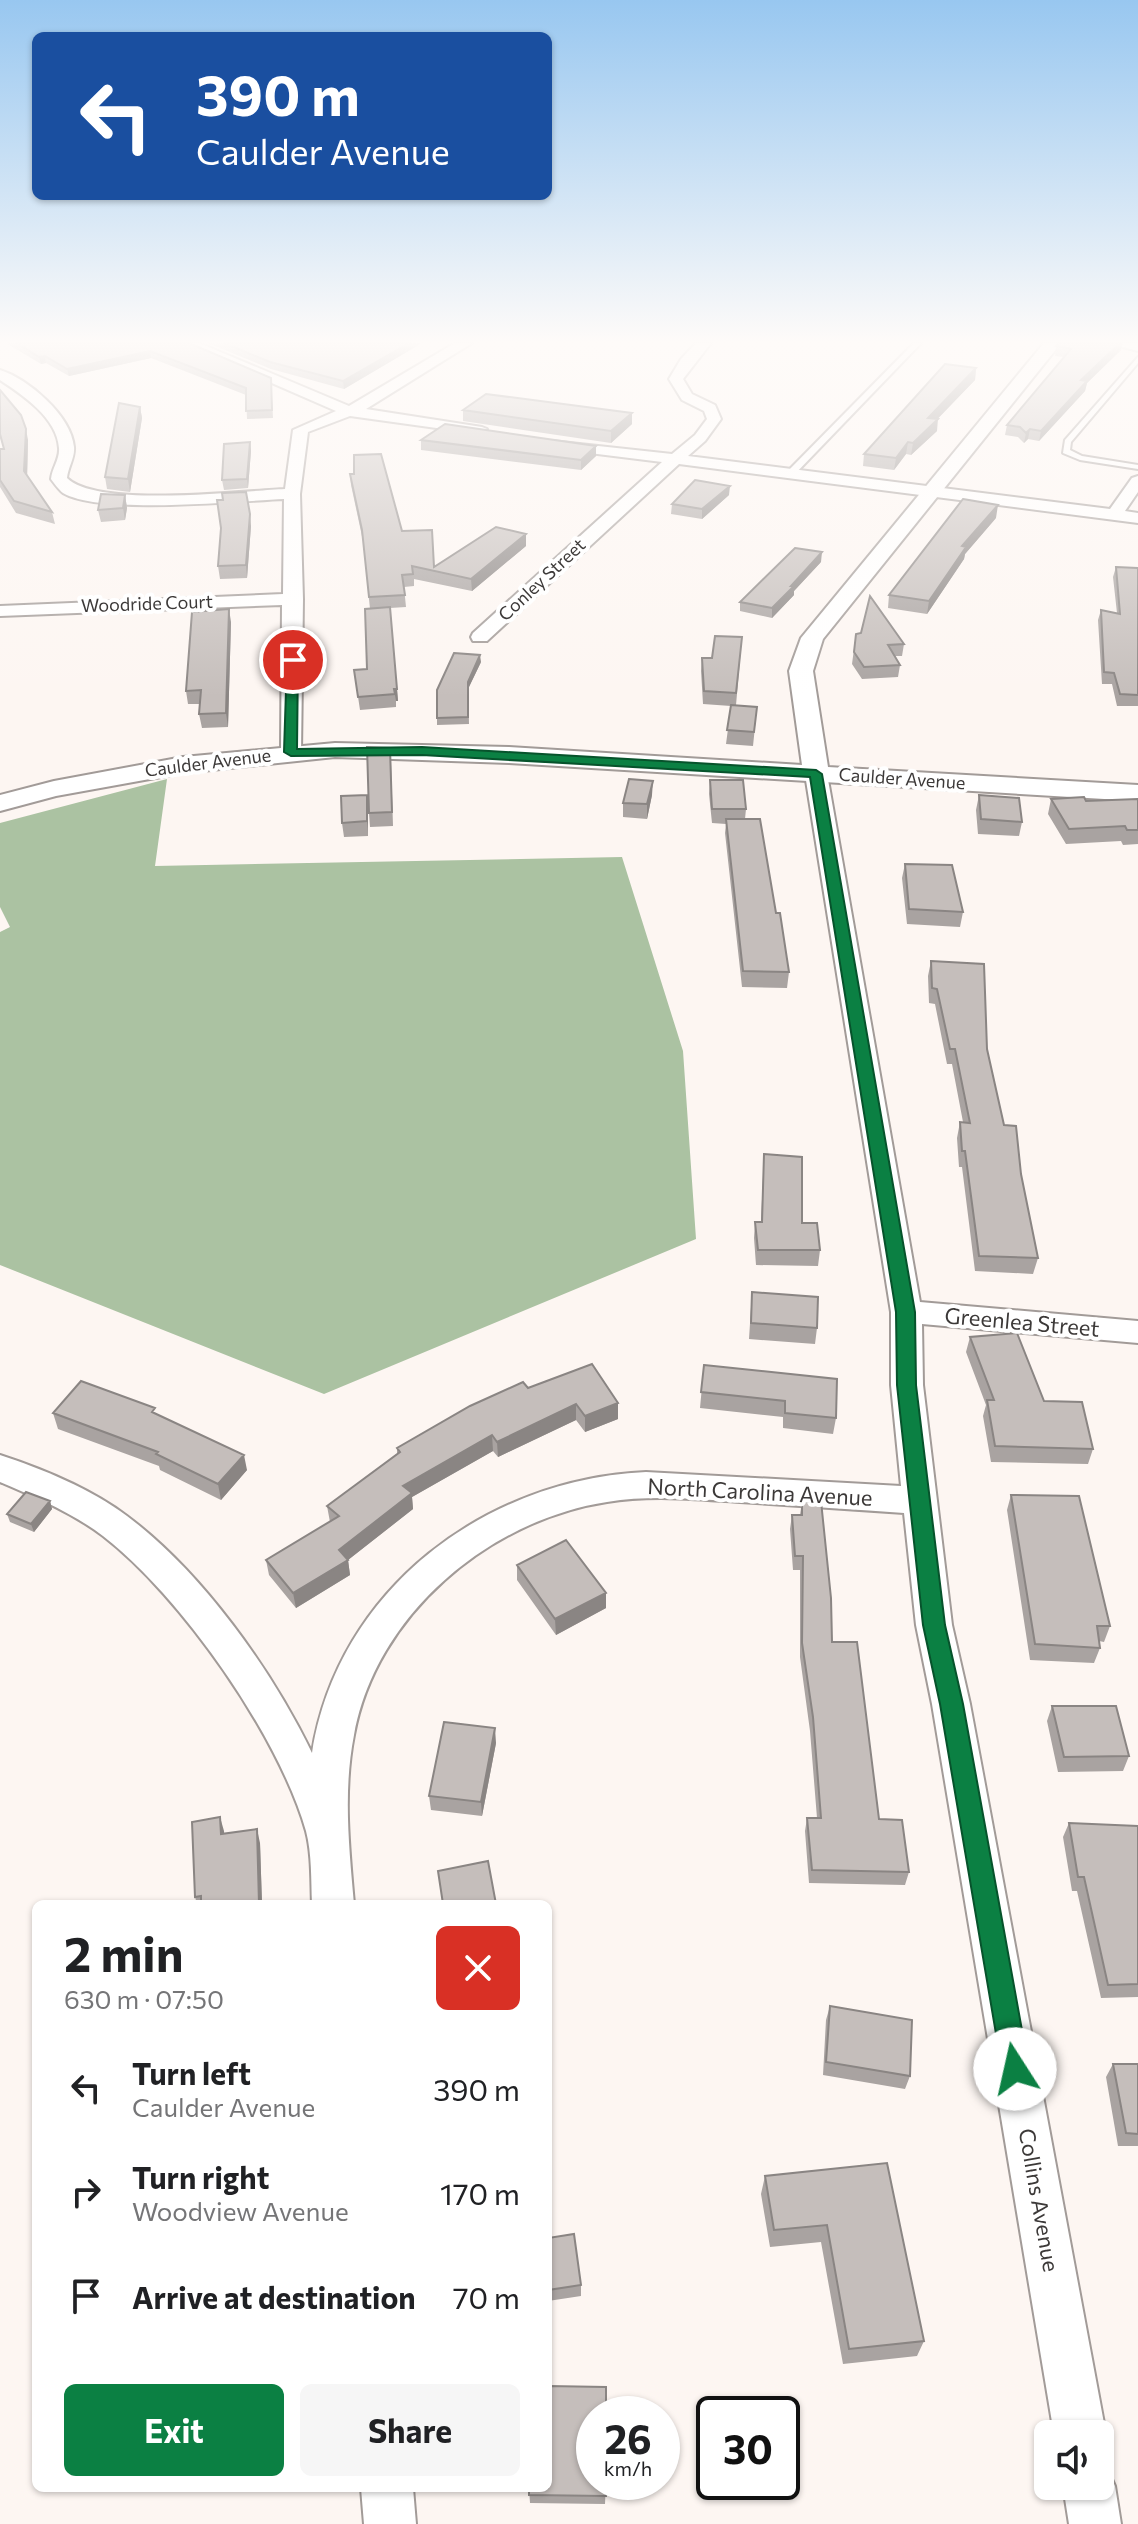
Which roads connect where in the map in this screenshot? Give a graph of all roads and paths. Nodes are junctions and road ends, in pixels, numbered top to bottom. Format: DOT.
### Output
graph roads {
  1 [pos="64,461"];
  2 [pos="297,461"];
  3 [pos="674,461"];
  4 [pos="681,461"];
  5 [pos="803,461"];
  6 [pos="957,461"];
  7 [pos="1098,461"];
  8 [pos="1138,467"];
  9 [pos="789,475"];
  10 [pos="1138,481"];
  11 [pos="931,493"];
  12 [pos="292,494"];
  13 [pos="1114,515"];
  14 [pos="1138,518"];
  15 [pos="294,599"];
  16 [pos="0,611"];
  17 [pos="480,637"];
  18 [pos="291,752"];
  19 [pos="816,774"];
  20 [pos="1138,793"];
  21 [pos="0,803"];
  22 [pos="906,1312"];
  23 [pos="1138,1332"];
  24 [pos="0,1468"];
  25 [pos="922,1501"];
  26 [pos="327,1832"];
  27 [pos="333,1900"];
  28 [pos="1078,2420"];
  29 [pos="387,2492"];
  30 [pos="1091,2500"];
  31 [pos="390,2524"];
  32 [pos="1095,2524"];
  1 -- 12 [label="street"];
  2 -- 12 [label="street"];
  3 -- 17 [label="street, Conley Street"];
  4 -- 9 [label="street"];
  5 -- 9 [label="lane"];
  6 -- 11 [label="street, Collins Avenue"];
  7 -- 8 [label="lane"];
  9 -- 11 [label="street"];
  10 -- 13 [label="street"];
  11 -- 13 [label="street"];
  11 -- 19 [label="street, Collins Avenue"];
  12 -- 15 [label="street"];
  13 -- 14 [label="street"];
  15 -- 16 [label="street, Woodride Court"];
  15 -- 18 [label="street"];
  18 -- 19 [label="street, Caulder Avenue"];
  18 -- 21 [label="street, Caulder Avenue"];
  19 -- 20 [label="street, Caulder Avenue"];
  19 -- 22 [label="street, Collins Avenue"];
  22 -- 23 [label="street, Greenlea Street"];
  22 -- 25 [label="street, Collins Avenue"];
  24 -- 26 [label="street"];
  25 -- 26 [label="street, North Carolina Avenue"];
  25 -- 28 [label="street, Collins Avenue"];
  26 -- 27 [label="street"];
  29 -- 31 [label="street"];
  30 -- 32 [label="street"];
}
